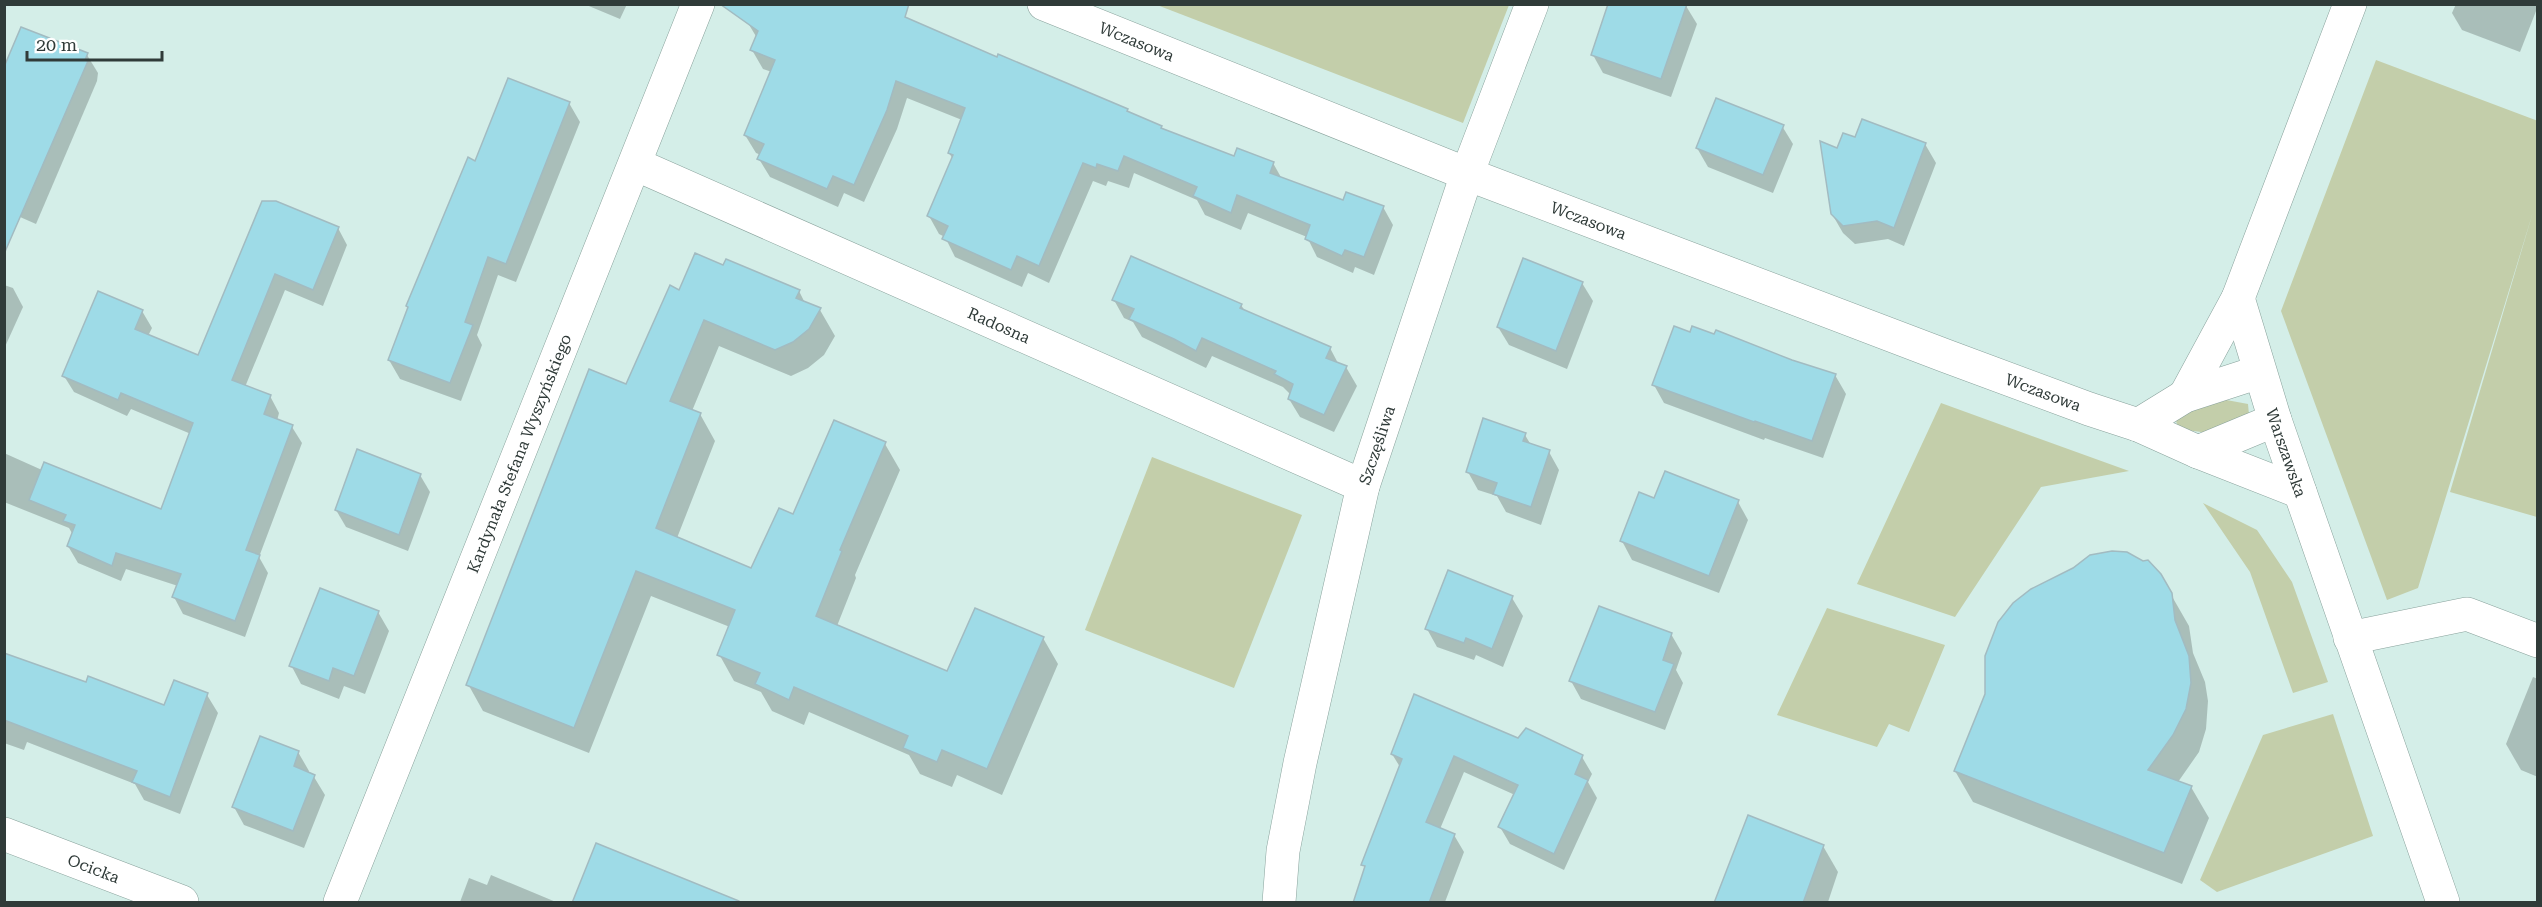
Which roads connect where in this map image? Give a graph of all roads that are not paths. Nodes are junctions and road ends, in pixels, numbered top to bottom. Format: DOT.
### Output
graph roads {
  1 [pos="698,4"];
  2 [pos="1044,4"];
  3 [pos="1532,4"];
  4 [pos="2350,4"];
  5 [pos="635,164"];
  6 [pos="1467,174"];
  7 [pos="2238,298"];
  8 [pos="2259,372"];
  9 [pos="2185,396"];
  10 [pos="2275,420"];
  11 [pos="2138,425"];
  12 [pos="2198,452"];
  13 [pos="1363,486"];
  14 [pos="2300,492"];
  15 [pos="2350,638"];
  16 [pos="2538,641"];
  17 [pos="4,834"];
  18 [pos="182,903"];
  19 [pos="340,903"];
  20 [pos="1279,903"];
  21 [pos="2443,903"];
  1 -- 5 [label="street, Kardynała Stefana Wyszyńskiego"];
  2 -- 6 [label="street, Wczasowa"];
  3 -- 6 [label="street, Szczęśliwa"];
  4 -- 7 [label="street"];
  5 -- 13 [label="street, Radosna"];
  5 -- 19 [label="street, Kardynała Stefana Wyszyńskiego"];
  6 -- 11 [label="street, Wczasowa"];
  6 -- 13 [label="street, Szczęśliwa"];
  7 -- 8 [label="street, Warszawska"];
  7 -- 9 [label="street"];
  8 -- 9 [label="street"];
  8 -- 10 [label="street, Warszawska"];
  9 -- 11 [label="street"];
  10 -- 12 [label="street"];
  10 -- 14 [label="street, Warszawska"];
  11 -- 12 [label="street, Wczasowa"];
  12 -- 14 [label="street, Wczasowa"];
  13 -- 20 [label="street, Szczęśliwa"];
  14 -- 15 [label="street, Warszawska"];
  15 -- 16 [label="street"];
  15 -- 21 [label="street, Warszawska"];
  17 -- 18 [label="street, Ocicka"];
}
